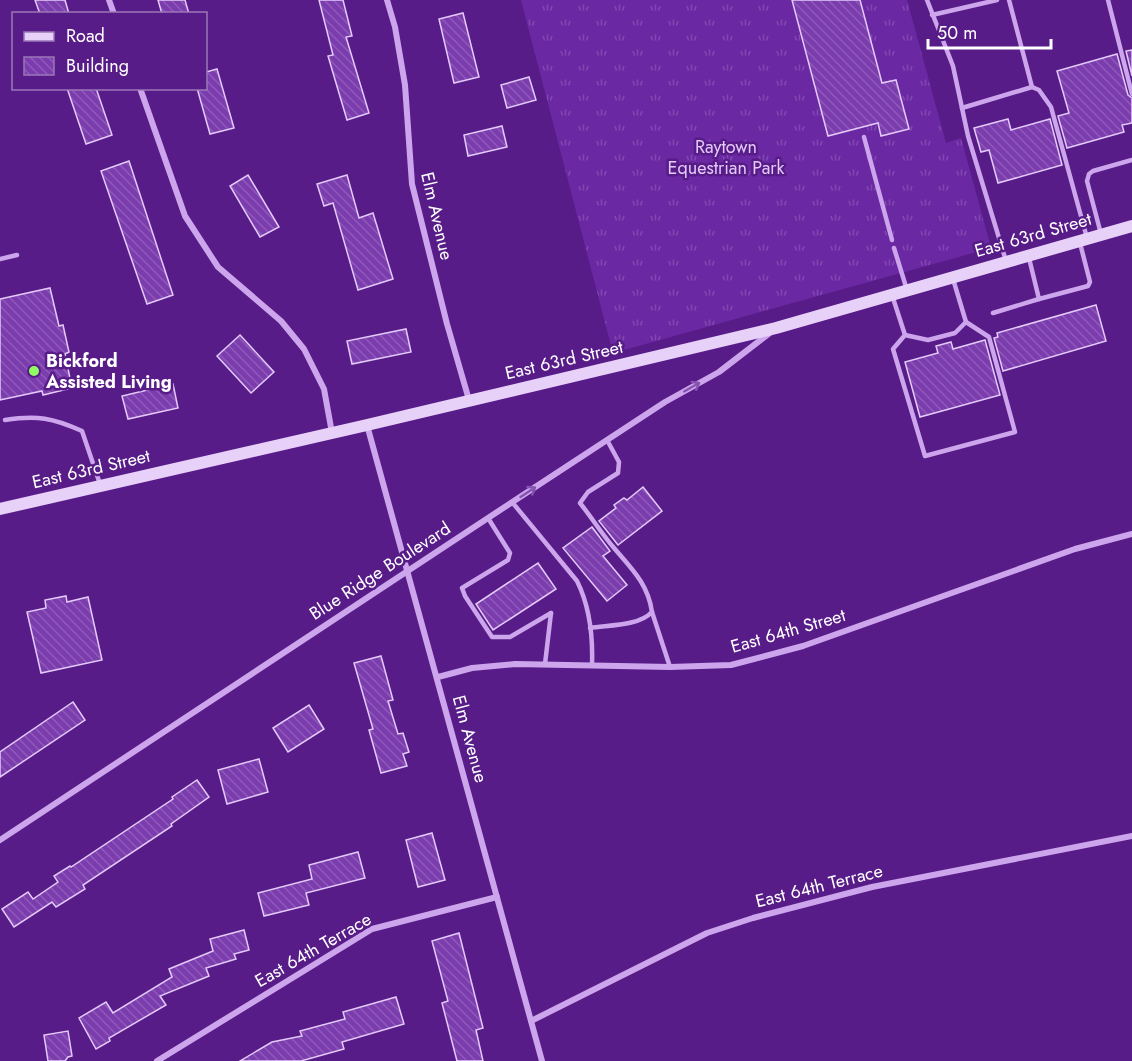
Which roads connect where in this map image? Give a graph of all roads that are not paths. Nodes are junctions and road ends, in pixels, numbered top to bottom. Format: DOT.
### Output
graph roads {
  1 [pos="387,0"];
  2 [pos="927,0"];
  3 [pos="997,0"];
  4 [pos="1009,0"];
  5 [pos="1108,0"];
  6 [pos="932,15"];
  7 [pos="1032,87"];
  8 [pos="141,90"];
  9 [pos="1132,94"];
  10 [pos="962,108"];
  11 [pos="864,137"];
  12 [pos="1132,160"];
  13 [pos="1132,226"];
  14 [pos="1101,235"];
  15 [pos="1083,239"];
  16 [pos="892,240"];
  17 [pos="894,248"];
  18 [pos="17,255"];
  19 [pos="1028,255"];
  20 [pos="0,259"];
  21 [pos="1006,261"];
  22 [pos="952,277"];
  23 [pos="907,290"];
  24 [pos="891,294"];
  25 [pos="1039,300"];
  26 [pos="993,313"];
  27 [pos="966,322"];
  28 [pos="776,328"];
  29 [pos="904,335"];
  30 [pos="470,400"];
  31 [pos="5,420"];
  32 [pos="367,425"];
  33 [pos="332,433"];
  34 [pos="607,440"];
  35 [pos="101,486"];
  36 [pos="512,502"];
  37 [pos="0,509"];
  38 [pos="488,518"];
  39 [pos="1132,534"];
  40 [pos="408,570"];
  41 [pos="652,612"];
  42 [pos="591,628"];
  43 [pos="545,664"];
  44 [pos="592,665"];
  45 [pos="670,667"];
  46 [pos="438,677"];
  47 [pos="1132,836"];
  48 [pos="0,840"];
  49 [pos="497,897"];
  50 [pos="531,1021"];
  51 [pos="157,1061"];
  52 [pos="542,1061"];
  1 -- 30 [label="street, Elm Avenue"];
  2 -- 6 [label="lane"];
  3 -- 6 [label="lane"];
  4 -- 7 [label="lane"];
  5 -- 9 [label="lane"];
  6 -- 10 [label="lane"];
  7 -- 10 [label="lane"];
  7 -- 15 [label="lane"];
  8 -- 33 [label="street"];
  10 -- 21 [label="lane"];
  11 -- 16 [label="lane"];
  12 -- 14 [label="lane"];
  13 -- 14 [label="main road, East 63rd Street"];
  14 -- 15 [label="main road, East 63rd Street"];
  15 -- 19 [label="main road, East 63rd Street"];
  15 -- 25 [label="lane"];
  17 -- 23 [label="lane"];
  18 -- 20 [label="lane"];
  19 -- 21 [label="main road, East 63rd Street"];
  19 -- 25 [label="lane"];
  21 -- 22 [label="main road, East 63rd Street"];
  22 -- 23 [label="main road, East 63rd Street"];
  22 -- 27 [label="lane"];
  23 -- 24 [label="main road, East 63rd Street"];
  24 -- 28 [label="main road, East 63rd Street"];
  24 -- 29 [label="lane"];
  25 -- 26 [label="lane"];
  27 -- 29 [label="lane"];
  27 -- 29 [label="lane"];
  28 -- 30 [label="main road, East 63rd Street"];
  34 -- 28 [label="street, Blue Ridge Boulevard, one-way"];
  30 -- 32 [label="main road, East 63rd Street"];
  31 -- 35 [label="lane"];
  32 -- 33 [label="main road, East 63rd Street"];
  32 -- 40 [label="street, Elm Avenue"];
  33 -- 35 [label="main road, East 63rd Street"];
  36 -- 34 [label="street, Blue Ridge Boulevard, one-way"];
  34 -- 41 [label="lane"];
  35 -- 37 [label="main road, East 63rd Street"];
  36 -- 38 [label="street, Blue Ridge Boulevard"];
  36 -- 42 [label="lane"];
  38 -- 40 [label="street, Blue Ridge Boulevard"];
  38 -- 43 [label="lane"];
  39 -- 45 [label="street, East 64th Street"];
  40 -- 46 [label="street, Elm Avenue"];
  40 -- 48 [label="street, Blue Ridge Boulevard"];
  41 -- 42 [label="lane"];
  41 -- 45 [label="lane"];
  42 -- 44 [label="lane"];
  43 -- 44 [label="street, East 64th Street"];
  43 -- 46 [label="street, East 64th Street"];
  44 -- 45 [label="street, East 64th Street"];
  46 -- 49 [label="street, Elm Avenue"];
  47 -- 50 [label="street, East 64th Terrace"];
  49 -- 50 [label="street, Elm Avenue"];
  49 -- 51 [label="street, East 64th Terrace"];
  50 -- 52 [label="street, Elm Avenue"];
}
